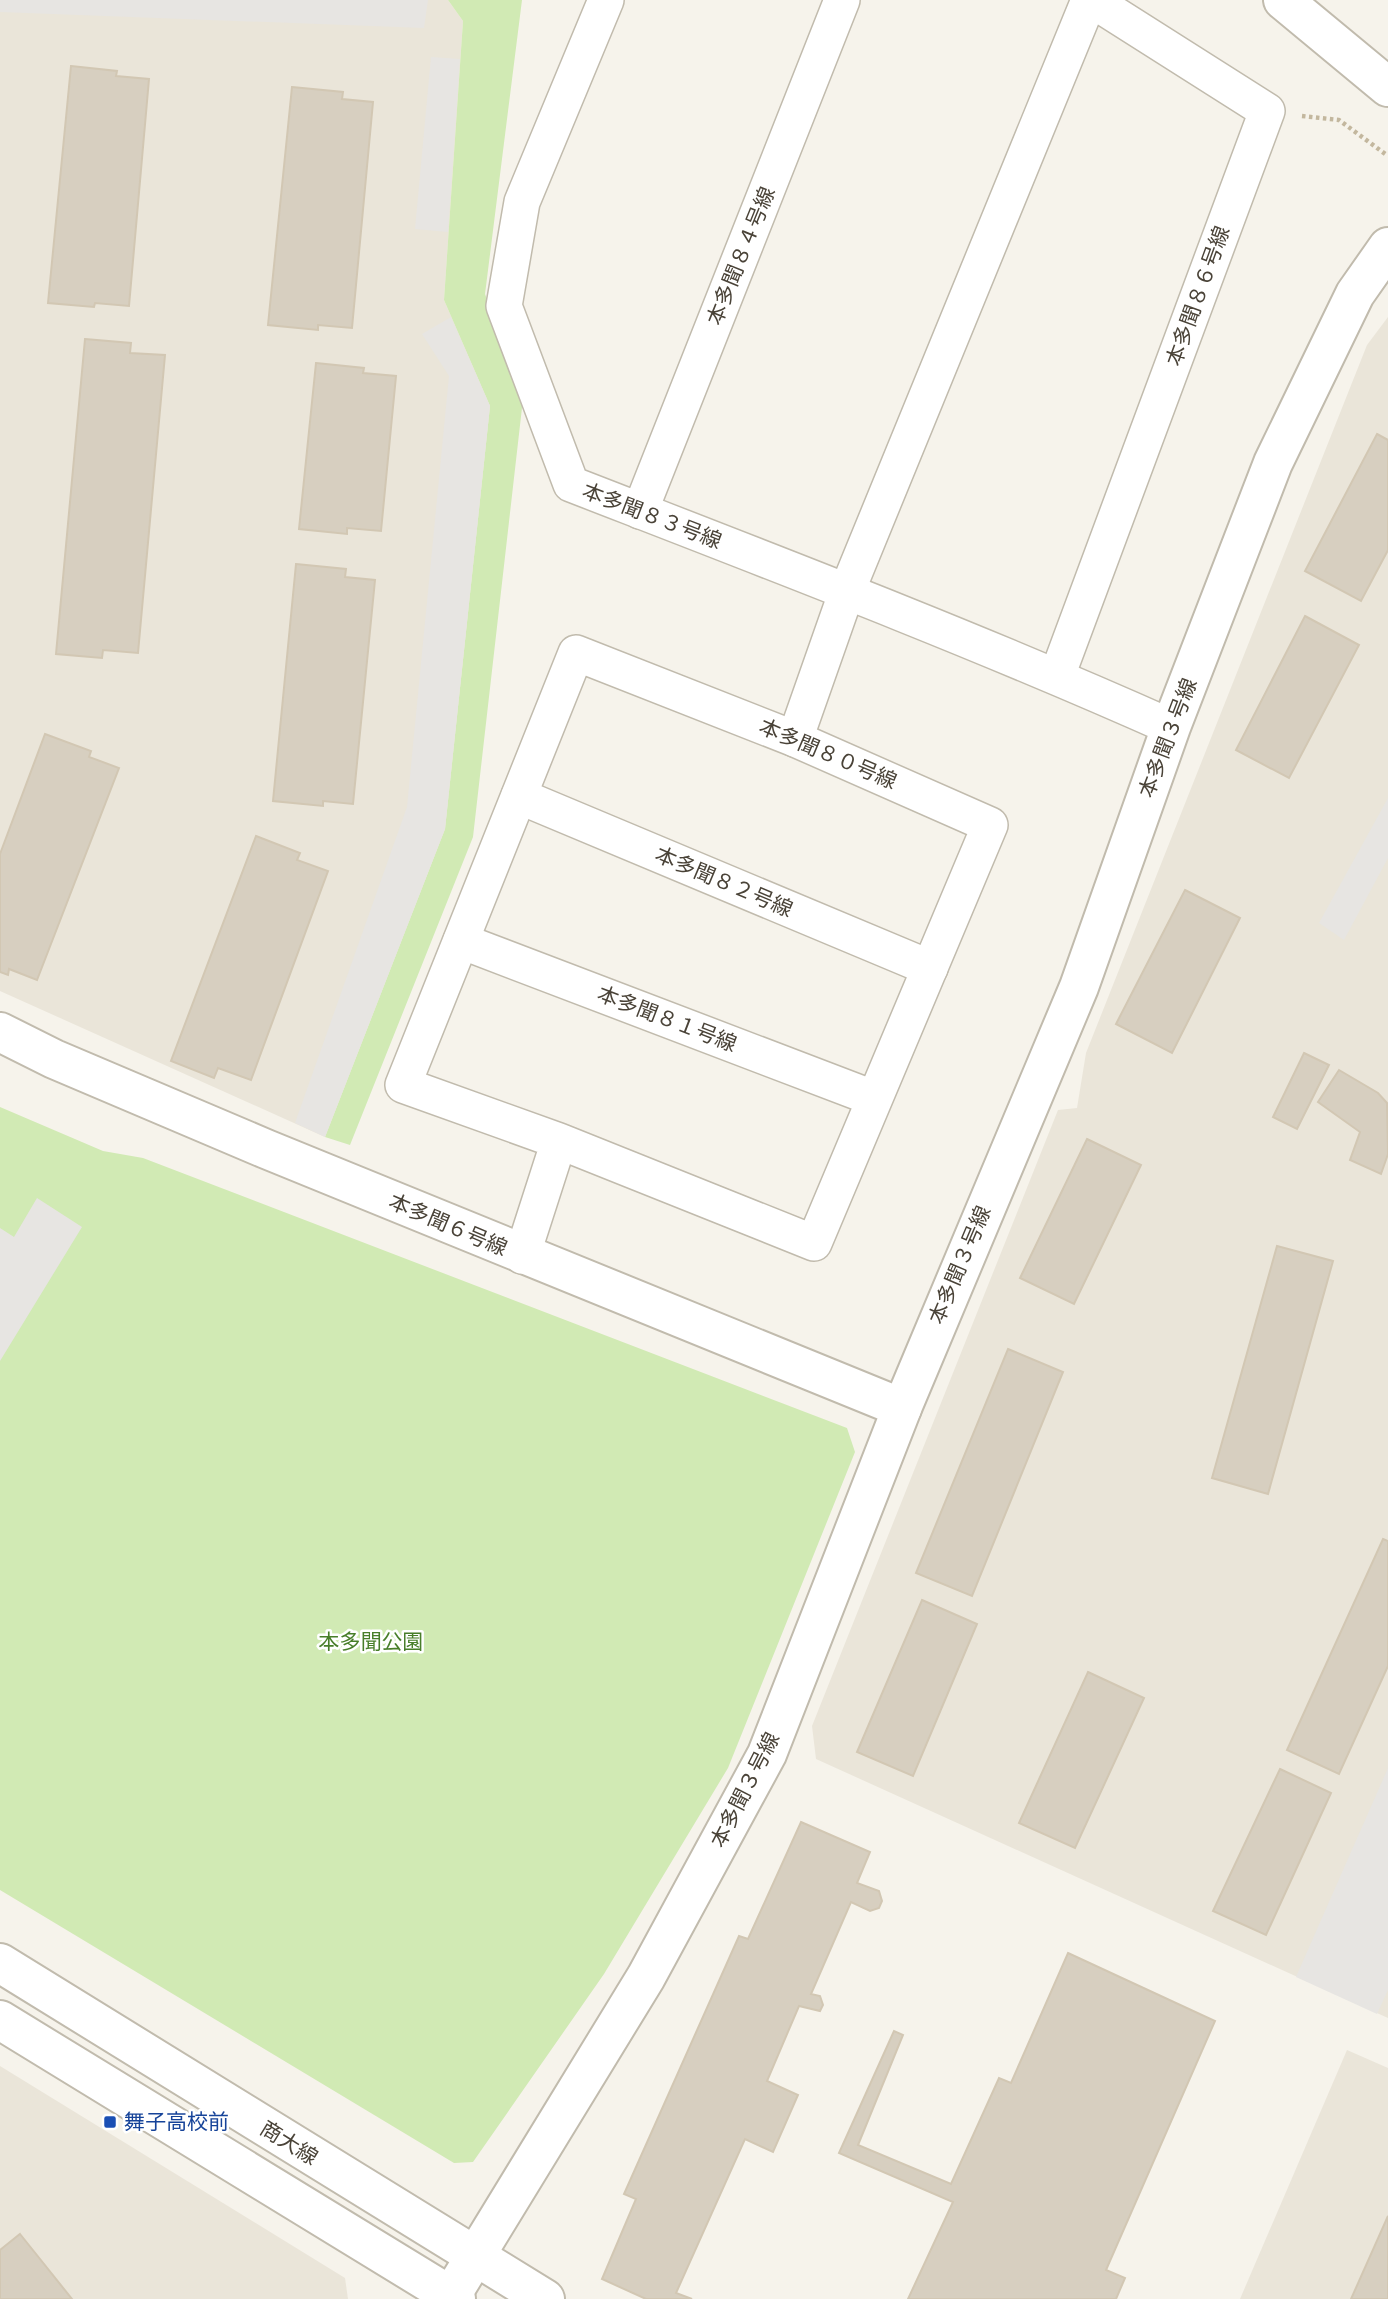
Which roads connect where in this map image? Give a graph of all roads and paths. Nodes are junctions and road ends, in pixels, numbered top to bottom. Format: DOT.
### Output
graph roads {
  1 [pos="606,0"];
  2 [pos="842,0"];
  3 [pos="1090,0"];
  4 [pos="1283,0"];
  5 [pos="1388,87"];
  6 [pos="1267,111"];
  7 [pos="1388,156"];
  8 [pos="1388,247"];
  9 [pos="640,511"];
  10 [pos="847,591"];
  11 [pos="1057,676"];
  12 [pos="1171,727"];
  13 [pos="795,739"];
  14 [pos="519,796"];
  15 [pos="461,941"];
  16 [pos="930,968"];
  17 [pos="0,1032"];
  18 [pos="873,1098"];
  19 [pos="559,1141"];
  20 [pos="522,1256"];
  21 [pos="902,1408"];
  22 [pos="0,1963"];
  23 [pos="0,2020"];
  24 [pos="475,2256"];
  25 [pos="452,2298"];
  26 [pos="545,2299"];
  1 -- 9 [label="street, 本多聞８３号線"];
  2 -- 9 [label="street, 本多聞８４号線"];
  3 -- 6 [label="street"];
  3 -- 10 [label="street"];
  4 -- 5 [label="street"];
  6 -- 7 [label="path"];
  6 -- 11 [label="street, 本多聞８６号線"];
  8 -- 12 [label="street, 本多聞３号線"];
  9 -- 10 [label="street, 本多聞８３号線"];
  10 -- 11 [label="street, 本多聞８３号線"];
  10 -- 13 [label="street"];
  11 -- 12 [label="street, 本多聞８３号線"];
  12 -- 21 [label="street, 本多聞３号線"];
  13 -- 14 [label="street, 本多聞８０号線"];
  13 -- 16 [label="street, 本多聞８０号線"];
  14 -- 15 [label="street, 本多聞８０号線"];
  14 -- 16 [label="street, 本多聞８２号線"];
  15 -- 18 [label="street, 本多聞８１号線"];
  15 -- 19 [label="street, 本多聞８０号線"];
  16 -- 18 [label="street, 本多聞８０号線"];
  17 -- 20 [label="street, 本多聞６号線"];
  18 -- 19 [label="street, 本多聞８０号線"];
  19 -- 20 [label="street"];
  20 -- 21 [label="street, 本多聞６号線"];
  21 -- 24 [label="street, 本多聞３号線"];
  22 -- 24 [label="street, 商大線"];
  23 -- 25 [label="street, 商大線"];
  24 -- 25 [label="street, 本多聞３号線"];
  24 -- 26 [label="street, 商大線"];
}
